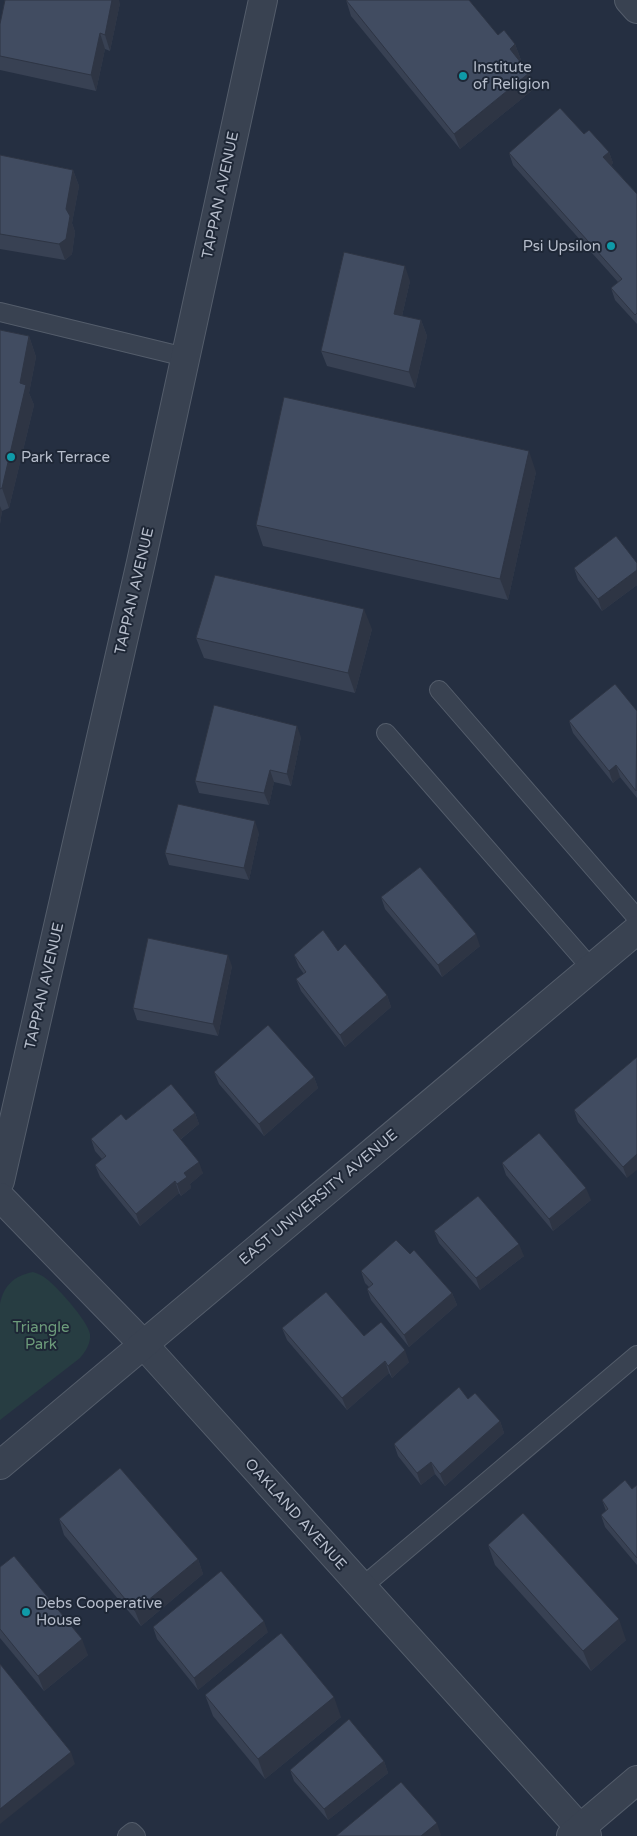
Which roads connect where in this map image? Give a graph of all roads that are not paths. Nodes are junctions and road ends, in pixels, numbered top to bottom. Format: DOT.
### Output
graph roads {
  1 [pos="263,0"];
  2 [pos="629,0"];
  3 [pos="637,9"];
  4 [pos="0,312"];
  5 [pos="185,357"];
  6 [pos="439,690"];
  7 [pos="386,733"];
  8 [pos="637,918"];
  9 [pos="637,930"];
  10 [pos="591,968"];
  11 [pos="0,1181"];
  12 [pos="0,1197"];
  13 [pos="143,1344"];
  14 [pos="637,1355"];
  15 [pos="0,1465"];
  16 [pos="362,1587"];
  17 [pos="637,1780"];
  18 [pos="579,1833"];
  19 [pos="126,1836"];
  20 [pos="136,1836"];
  1 -- 5 [label="street, TAPPAN AVENUE"];
  2 -- 3 [label="street"];
  4 -- 5 [label="lane"];
  5 -- 11 [label="street, TAPPAN AVENUE"];
  6 -- 8 [label="lane"];
  7 -- 10 [label="lane"];
  9 -- 10 [label="street, EAST UNIVERSITY AVENUE"];
  10 -- 13 [label="street, EAST UNIVERSITY AVENUE"];
  12 -- 13 [label="street, OAKLAND AVENUE"];
  13 -- 15 [label="street, EAST UNIVERSITY AVENUE"];
  13 -- 16 [label="street, OAKLAND AVENUE"];
  14 -- 16 [label="lane"];
  16 -- 18 [label="street, OAKLAND AVENUE"];
  17 -- 18 [label="street"];
  19 -- 20 [label="lane"];
}
